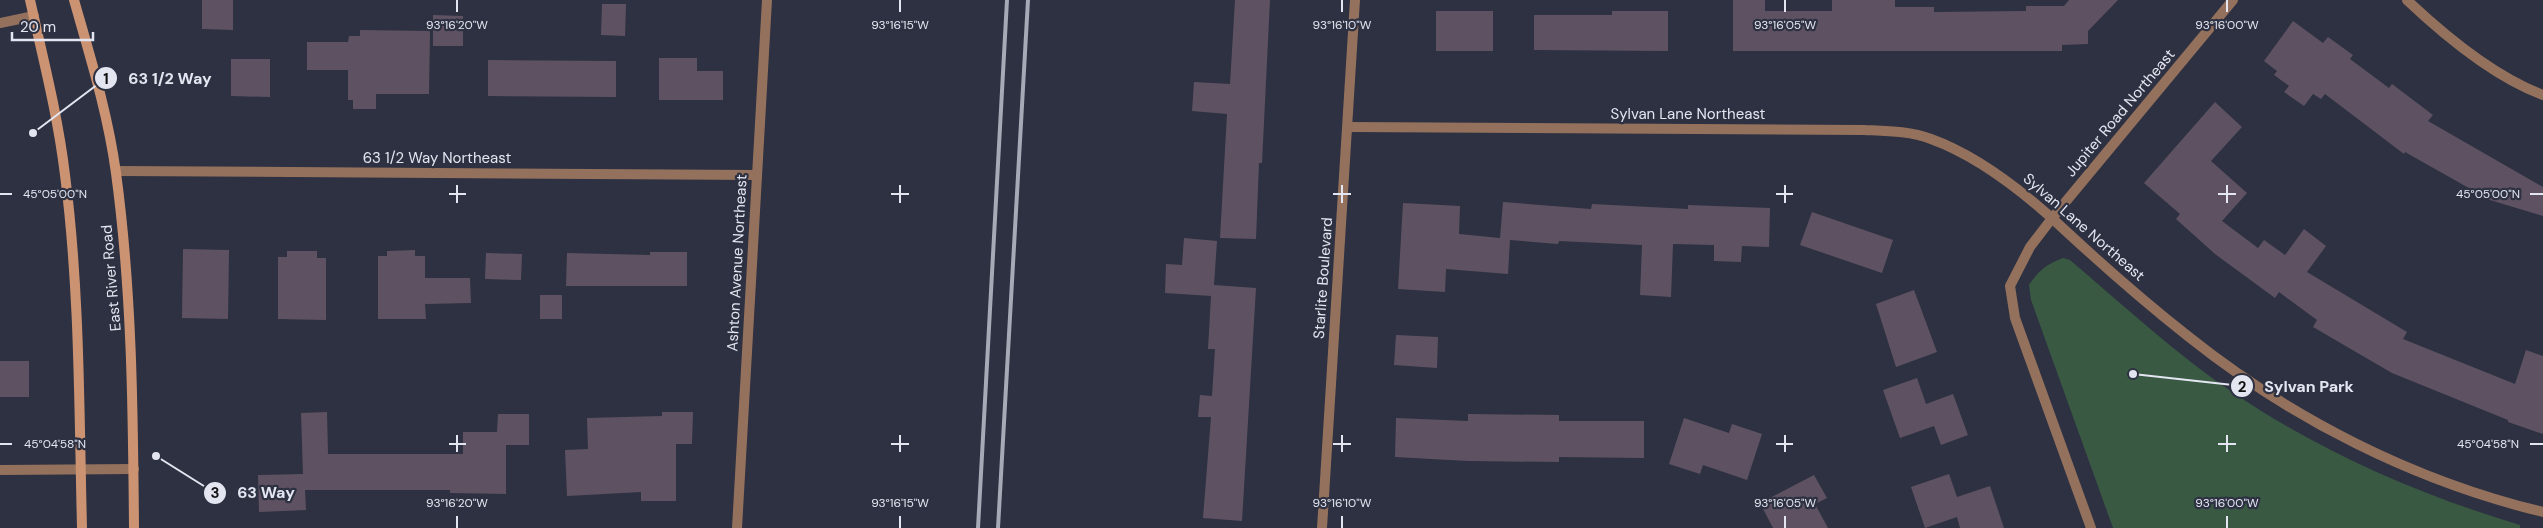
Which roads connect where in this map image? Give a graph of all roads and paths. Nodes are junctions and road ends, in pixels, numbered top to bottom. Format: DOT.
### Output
graph roads {
  1 [pos="30,0"];
  2 [pos="74,0"];
  3 [pos="767,0"];
  4 [pos="1355,0"];
  5 [pos="2233,0"];
  6 [pos="2407,0"];
  7 [pos="34,16"];
  8 [pos="0,23"];
  9 [pos="2543,95"];
  10 [pos="1348,127"];
  11 [pos="116,171"];
  12 [pos="757,175"];
  13 [pos="2053,217"];
  14 [pos="81,469"];
  15 [pos="134,469"];
  16 [pos="0,470"];
  17 [pos="2543,512"];
  18 [pos="82,528"];
  19 [pos="134,528"];
  20 [pos="737,528"];
  21 [pos="1322,528"];
  22 [pos="2090,528"];
  1 -- 7 [label="main road"];
  2 -- 11 [label="main road, East River Road"];
  3 -- 12 [label="street, Ashton Avenue Northeast"];
  4 -- 10 [label="street, Starlite Boulevard"];
  5 -- 13 [label="street, Jupiter Road Northeast"];
  6 -- 9 [label="street"];
  7 -- 8 [label="street"];
  7 -- 14 [label="main road"];
  10 -- 13 [label="street, Sylvan Lane Northeast"];
  10 -- 21 [label="street, Starlite Boulevard"];
  11 -- 12 [label="street, 63 1/2 Way Northeast"];
  11 -- 15 [label="main road, East River Road"];
  12 -- 20 [label="street, Ashton Avenue Northeast"];
  13 -- 17 [label="street, Sylvan Lane Northeast"];
  13 -- 22 [label="street, Jupiter Road Northeast"];
  14 -- 15 [label="street"];
  14 -- 16 [label="street"];
  14 -- 18 [label="main road"];
  15 -- 19 [label="main road, East River Road"];
}
